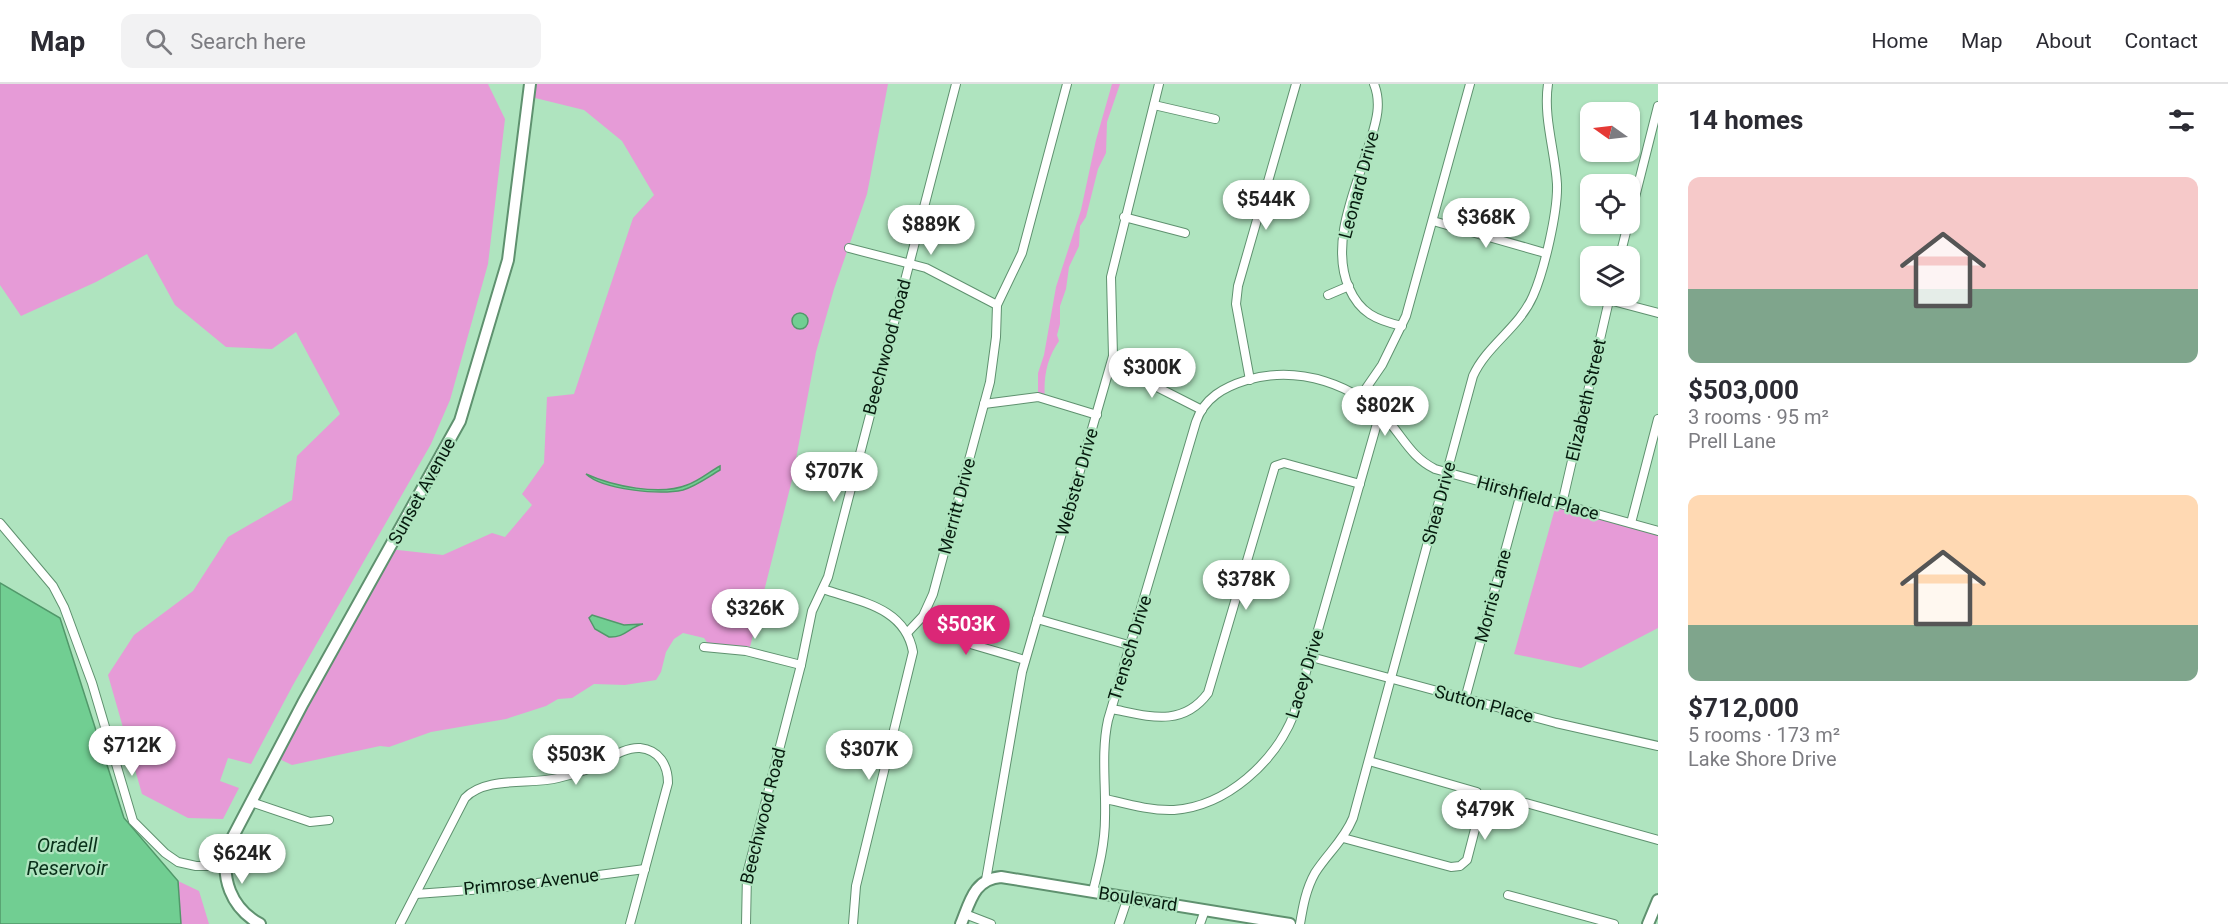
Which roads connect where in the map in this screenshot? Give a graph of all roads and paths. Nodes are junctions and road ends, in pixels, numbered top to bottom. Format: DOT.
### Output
graph roads {
  1 [pos="530,84"];
  2 [pos="956,84"];
  3 [pos="1067,84"];
  4 [pos="1159,84"];
  5 [pos="1296,84"];
  6 [pos="1374,84"];
  7 [pos="1470,84"];
  8 [pos="1548,84"];
  9 [pos="1154,105"];
  10 [pos="1658,106"];
  11 [pos="1215,119"];
  12 [pos="1640,178"];
  13 [pos="1124,218"];
  14 [pos="1433,222"];
  15 [pos="1185,233"];
  16 [pos="849,248"];
  17 [pos="1545,253"];
  18 [pos="909,263"];
  19 [pos="1349,286"];
  20 [pos="1328,295"];
  21 [pos="997,305"];
  22 [pos="1608,306"];
  23 [pos="1636,306"];
  24 [pos="1658,313"];
  25 [pos="1402,326"];
  26 [pos="1111,368"];
  27 [pos="1250,380"];
  28 [pos="1360,397"];
  29 [pos="984,404"];
  30 [pos="1202,410"];
  31 [pos="1380,413"];
  32 [pos="1097,415"];
  33 [pos="1658,418"];
  34 [pos="1447,472"];
  35 [pos="1360,484"];
  36 [pos="1521,493"];
  37 [pos="1562,504"];
  38 [pos="0,523"];
  39 [pos="1631,524"];
  40 [pos="1658,531"];
  41 [pos="823,589"];
  42 [pos="925,613"];
  43 [pos="1037,619"];
  44 [pos="907,633"];
  45 [pos="1132,646"];
  46 [pos="704,647"];
  47 [pos="1311,657"];
  48 [pos="1025,660"];
  49 [pos="801,665"];
  50 [pos="1391,679"];
  51 [pos="1465,699"];
  52 [pos="1112,709"];
  53 [pos="1658,747"];
  54 [pos="1369,761"];
  55 [pos="1106,799"];
  56 [pos="251,802"];
  57 [pos="1526,803"];
  58 [pos="329,820"];
  59 [pos="1343,838"];
  60 [pos="1658,840"];
  61 [pos="225,866"];
  62 [pos="645,869"];
  63 [pos="986,880"];
  64 [pos="1093,891"];
  65 [pos="416,894"];
  66 [pos="1508,895"];
  67 [pos="1128,897"];
  68 [pos="1658,900"];
  69 [pos="1205,910"];
  70 [pos="963,919"];
  71 [pos="260,924"];
  72 [pos="400,924"];
  73 [pos="630,924"];
  74 [pos="746,924"];
  75 [pos="853,924"];
  76 [pos="991,924"];
  77 [pos="1119,924"];
  78 [pos="1200,924"];
  79 [pos="1290,924"];
  80 [pos="1300,924"];
  81 [pos="1614,924"];
  82 [pos="1648,924"];
  1 -- 56 [label="street, Sunset Avenue"];
  2 -- 18 [label="street, Beechwood Road"];
  3 -- 21 [label="street, Merritt Drive"];
  4 -- 9 [label="street, Webster Drive"];
  5 -- 27 [label="street"];
  6 -- 19 [label="street, Leonard Drive"];
  7 -- 14 [label="street"];
  8 -- 17 [label="street, Shea Drive"];
  9 -- 11 [label="street"];
  9 -- 13 [label="street, Webster Drive"];
  10 -- 12 [label="street"];
  13 -- 15 [label="street"];
  13 -- 26 [label="street, Webster Drive"];
  14 -- 17 [label="street"];
  14 -- 25 [label="street"];
  16 -- 18 [label="street"];
  17 -- 34 [label="street, Shea Drive"];
  18 -- 21 [label="street"];
  18 -- 41 [label="street, Beechwood Road"];
  19 -- 20 [label="street"];
  19 -- 25 [label="street, Leonard Drive"];
  21 -- 29 [label="street, Merritt Drive"];
  22 -- 37 [label="street, Elizabeth Street"];
  23 -- 24 [label="street"];
  25 -- 28 [label="street"];
  26 -- 30 [label="street"];
  26 -- 32 [label="street, Webster Drive"];
  27 -- 28 [label="street, Hirshfield Place"];
  27 -- 30 [label="street, Hirshfield Place"];
  28 -- 31 [label="street, Hirshfield Place"];
  29 -- 32 [label="street"];
  29 -- 42 [label="street, Merritt Drive"];
  30 -- 45 [label="street, Trensch Drive"];
  31 -- 34 [label="street, Hirshfield Place"];
  31 -- 35 [label="street, Lacey Drive"];
  32 -- 43 [label="street, Webster Drive"];
  33 -- 39 [label="street"];
  34 -- 36 [label="street, Hirshfield Place"];
  34 -- 50 [label="street, Shea Drive"];
  35 -- 47 [label="street, Lacey Drive"];
  35 -- 52 [label="street"];
  36 -- 37 [label="street, Hirshfield Place"];
  36 -- 51 [label="street, Morris Lane"];
  37 -- 39 [label="street, Hirshfield Place"];
  38 -- 61 [label="street"];
  39 -- 40 [label="street, Hirshfield Place"];
  41 -- 44 [label="street"];
  41 -- 49 [label="street, Beechwood Road"];
  42 -- 44 [label="street, Merritt Drive"];
  42 -- 48 [label="street"];
  43 -- 45 [label="street"];
  43 -- 48 [label="street, Webster Drive"];
  44 -- 75 [label="street"];
  45 -- 52 [label="street, Trensch Drive"];
  46 -- 49 [label="street"];
  47 -- 50 [label="street, Sutton Place"];
  47 -- 55 [label="street, Lacey Drive"];
  48 -- 63 [label="street, Webster Drive"];
  49 -- 74 [label="street, Beechwood Road"];
  50 -- 51 [label="street, Sutton Place"];
  50 -- 54 [label="street, Shea Drive"];
  51 -- 53 [label="street, Sutton Place"];
  52 -- 55 [label="street, Trensch Drive"];
  54 -- 59 [label="street, Shea Drive"];
  54 -- 59 [label="street"];
  55 -- 64 [label="street, Trensch Drive"];
  56 -- 58 [label="street"];
  56 -- 61 [label="street, Sunset Avenue"];
  57 -- 60 [label="street"];
  59 -- 80 [label="street, Shea Drive"];
  61 -- 71 [label="street"];
  62 -- 65 [label="street, Primrose Avenue"];
  62 -- 65 [label="street"];
  62 -- 73 [label="street"];
  63 -- 64 [label="street, Boulevard"];
  63 -- 70 [label="street"];
  64 -- 67 [label="street, Boulevard"];
  65 -- 72 [label="street"];
  66 -- 81 [label="street"];
  67 -- 69 [label="street, Boulevard"];
  67 -- 77 [label="street"];
  68 -- 82 [label="street"];
  69 -- 78 [label="street"];
  69 -- 79 [label="street, Boulevard"];
  70 -- 76 [label="street"];
}
